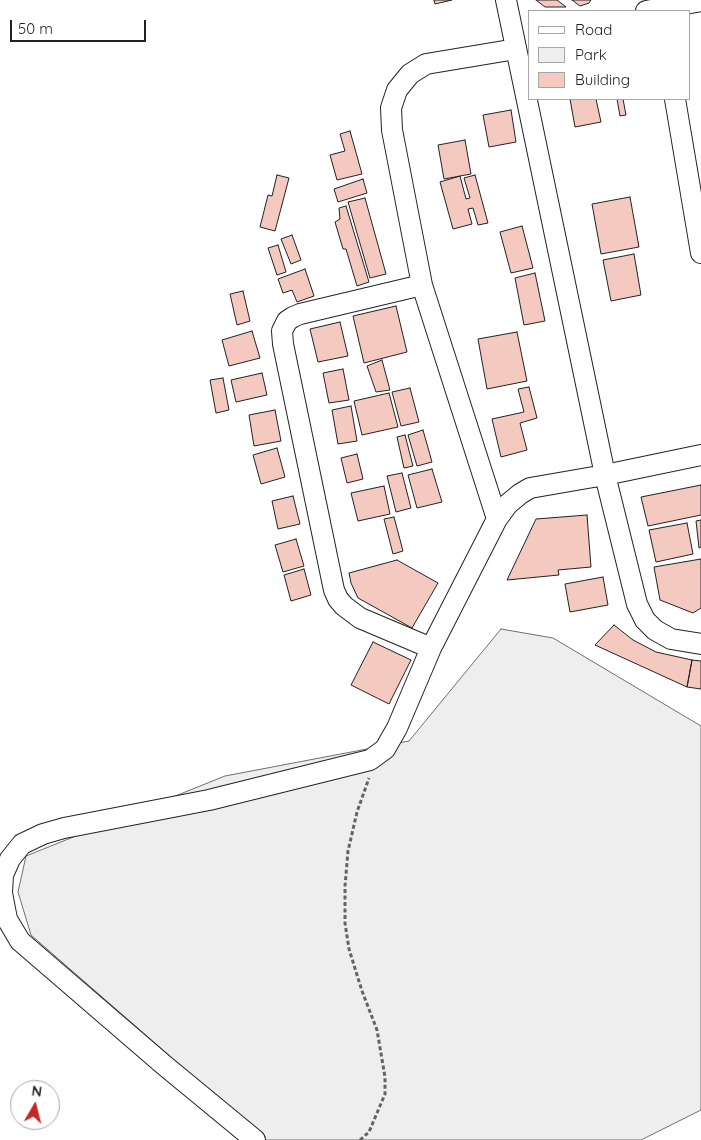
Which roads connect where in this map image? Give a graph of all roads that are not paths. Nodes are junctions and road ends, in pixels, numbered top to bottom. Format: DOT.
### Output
graph roads {
  1 [pos="506,0"];
  2 [pos="701,1"];
  3 [pos="655,10"];
  4 [pos="520,38"];
  5 [pos="528,80"];
  6 [pos="532,100"];
  7 [pos="675,100"];
  8 [pos="700,245"];
  9 [pos="422,285"];
  10 [pos="701,455"];
  11 [pos="604,475"];
  12 [pos="497,519"];
  13 [pos="701,644"];
  14 [pos="431,648"];
  15 [pos="254,1140"];
  1 -- 4 [label="street"];
  2 -- 3 [label="street"];
  4 -- 5 [label="street"];
  4 -- 9 [label="street"];
  6 -- 11 [label="street"];
  7 -- 8 [label="street"];
  9 -- 12 [label="street"];
  9 -- 14 [label="street"];
  10 -- 11 [label="street"];
  11 -- 12 [label="street"];
  11 -- 13 [label="street"];
  12 -- 14 [label="street"];
  14 -- 15 [label="street"];
}
